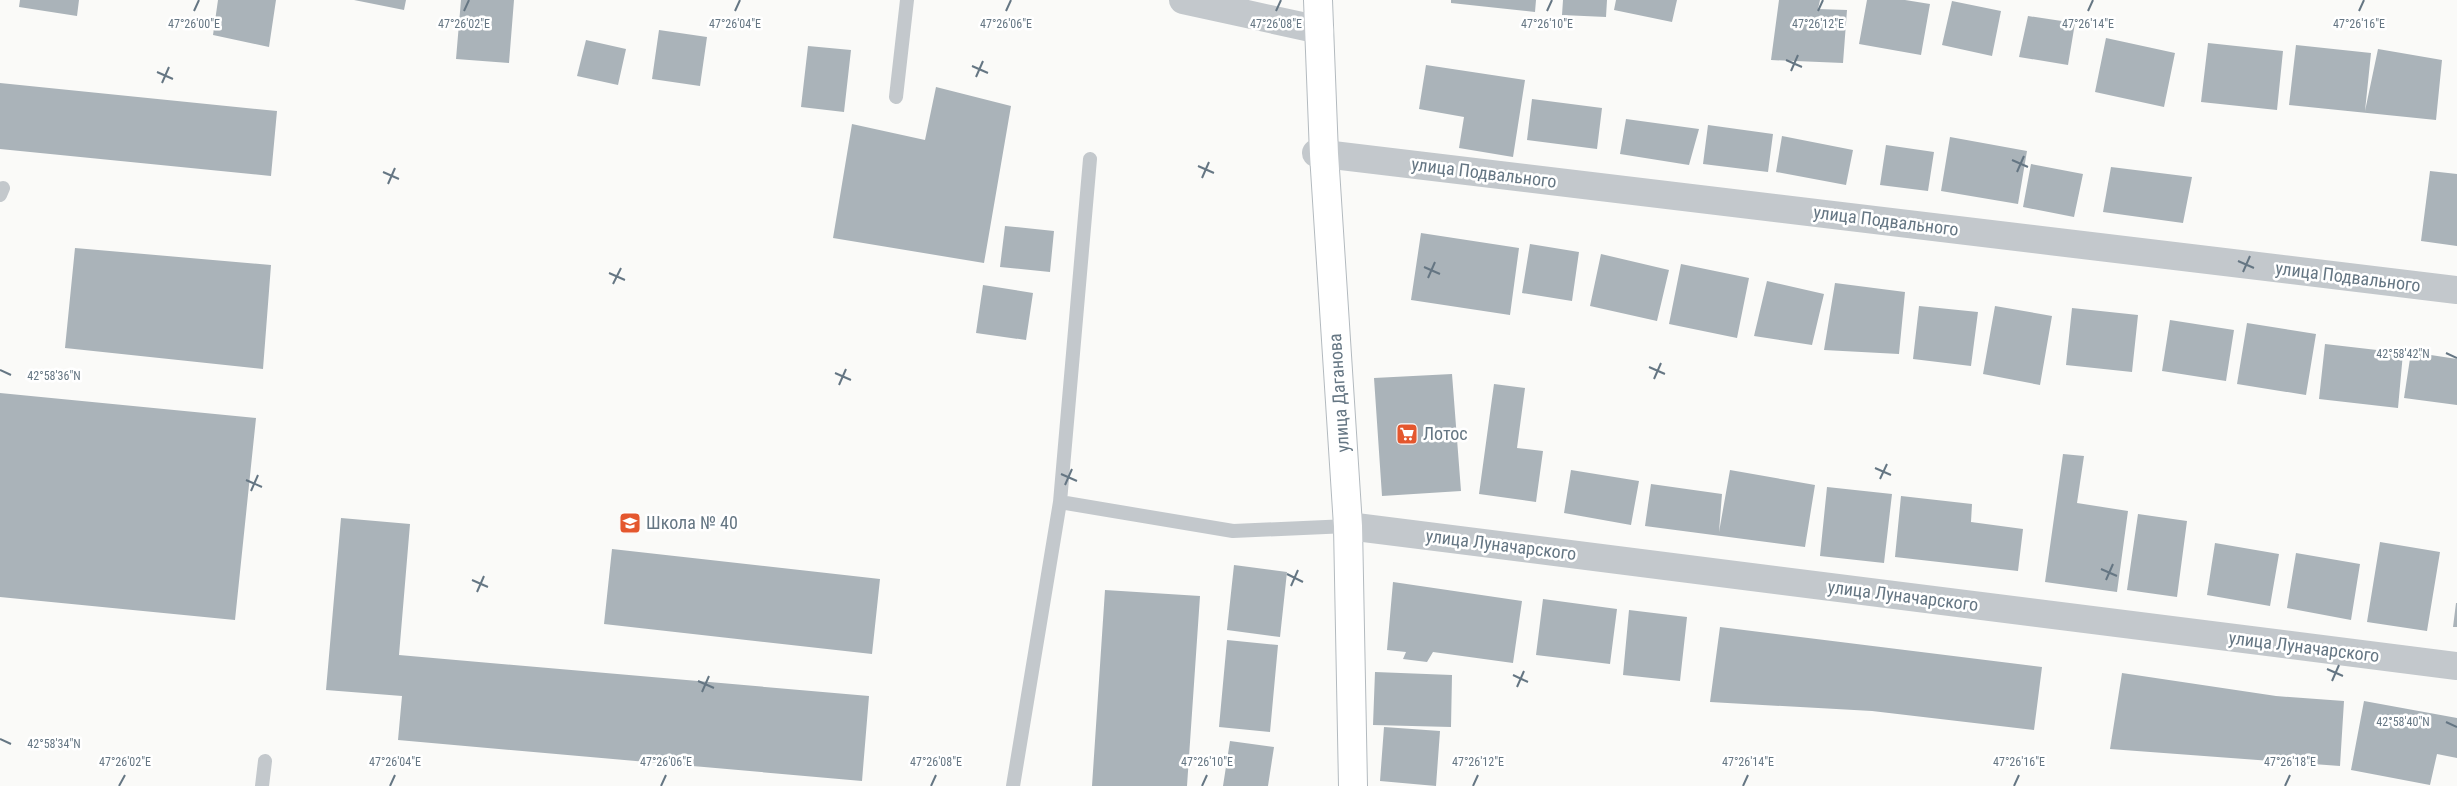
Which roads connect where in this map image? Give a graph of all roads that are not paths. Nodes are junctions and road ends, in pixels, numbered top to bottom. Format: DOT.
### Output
graph roads {
  1 [pos="907,0"];
  2 [pos="1183,0"];
  3 [pos="1310,0"];
  4 [pos="1318,0"];
  5 [pos="1316,30"];
  6 [pos="896,97"];
  7 [pos="1320,153"];
  8 [pos="1090,159"];
  9 [pos="2457,290"];
  10 [pos="1060,502"];
  11 [pos="1339,526"];
  12 [pos="2457,666"];
  13 [pos="265,762"];
  14 [pos="262,786"];
  15 [pos="1013,786"];
  16 [pos="1340,786"];
  17 [pos="1353,786"];
  1 -- 6 [label="lane"];
  2 -- 5 [label="street"];
  3 -- 5 [label="main road, улица Даганова"];
  4 -- 5 [label="main road, улица Даганова"];
  5 -- 7 [label="main road, улица Даганова"];
  7 -- 9 [label="street, улица Подвального"];
  7 -- 11 [label="main road, улица Даганова"];
  8 -- 10 [label="lane"];
  10 -- 11 [label="lane"];
  10 -- 15 [label="lane"];
  11 -- 12 [label="street, улица Луначарского"];
  11 -- 16 [label="main road, улица Даганова"];
  11 -- 17 [label="main road, улица Даганова"];
  13 -- 14 [label="lane"];
}
